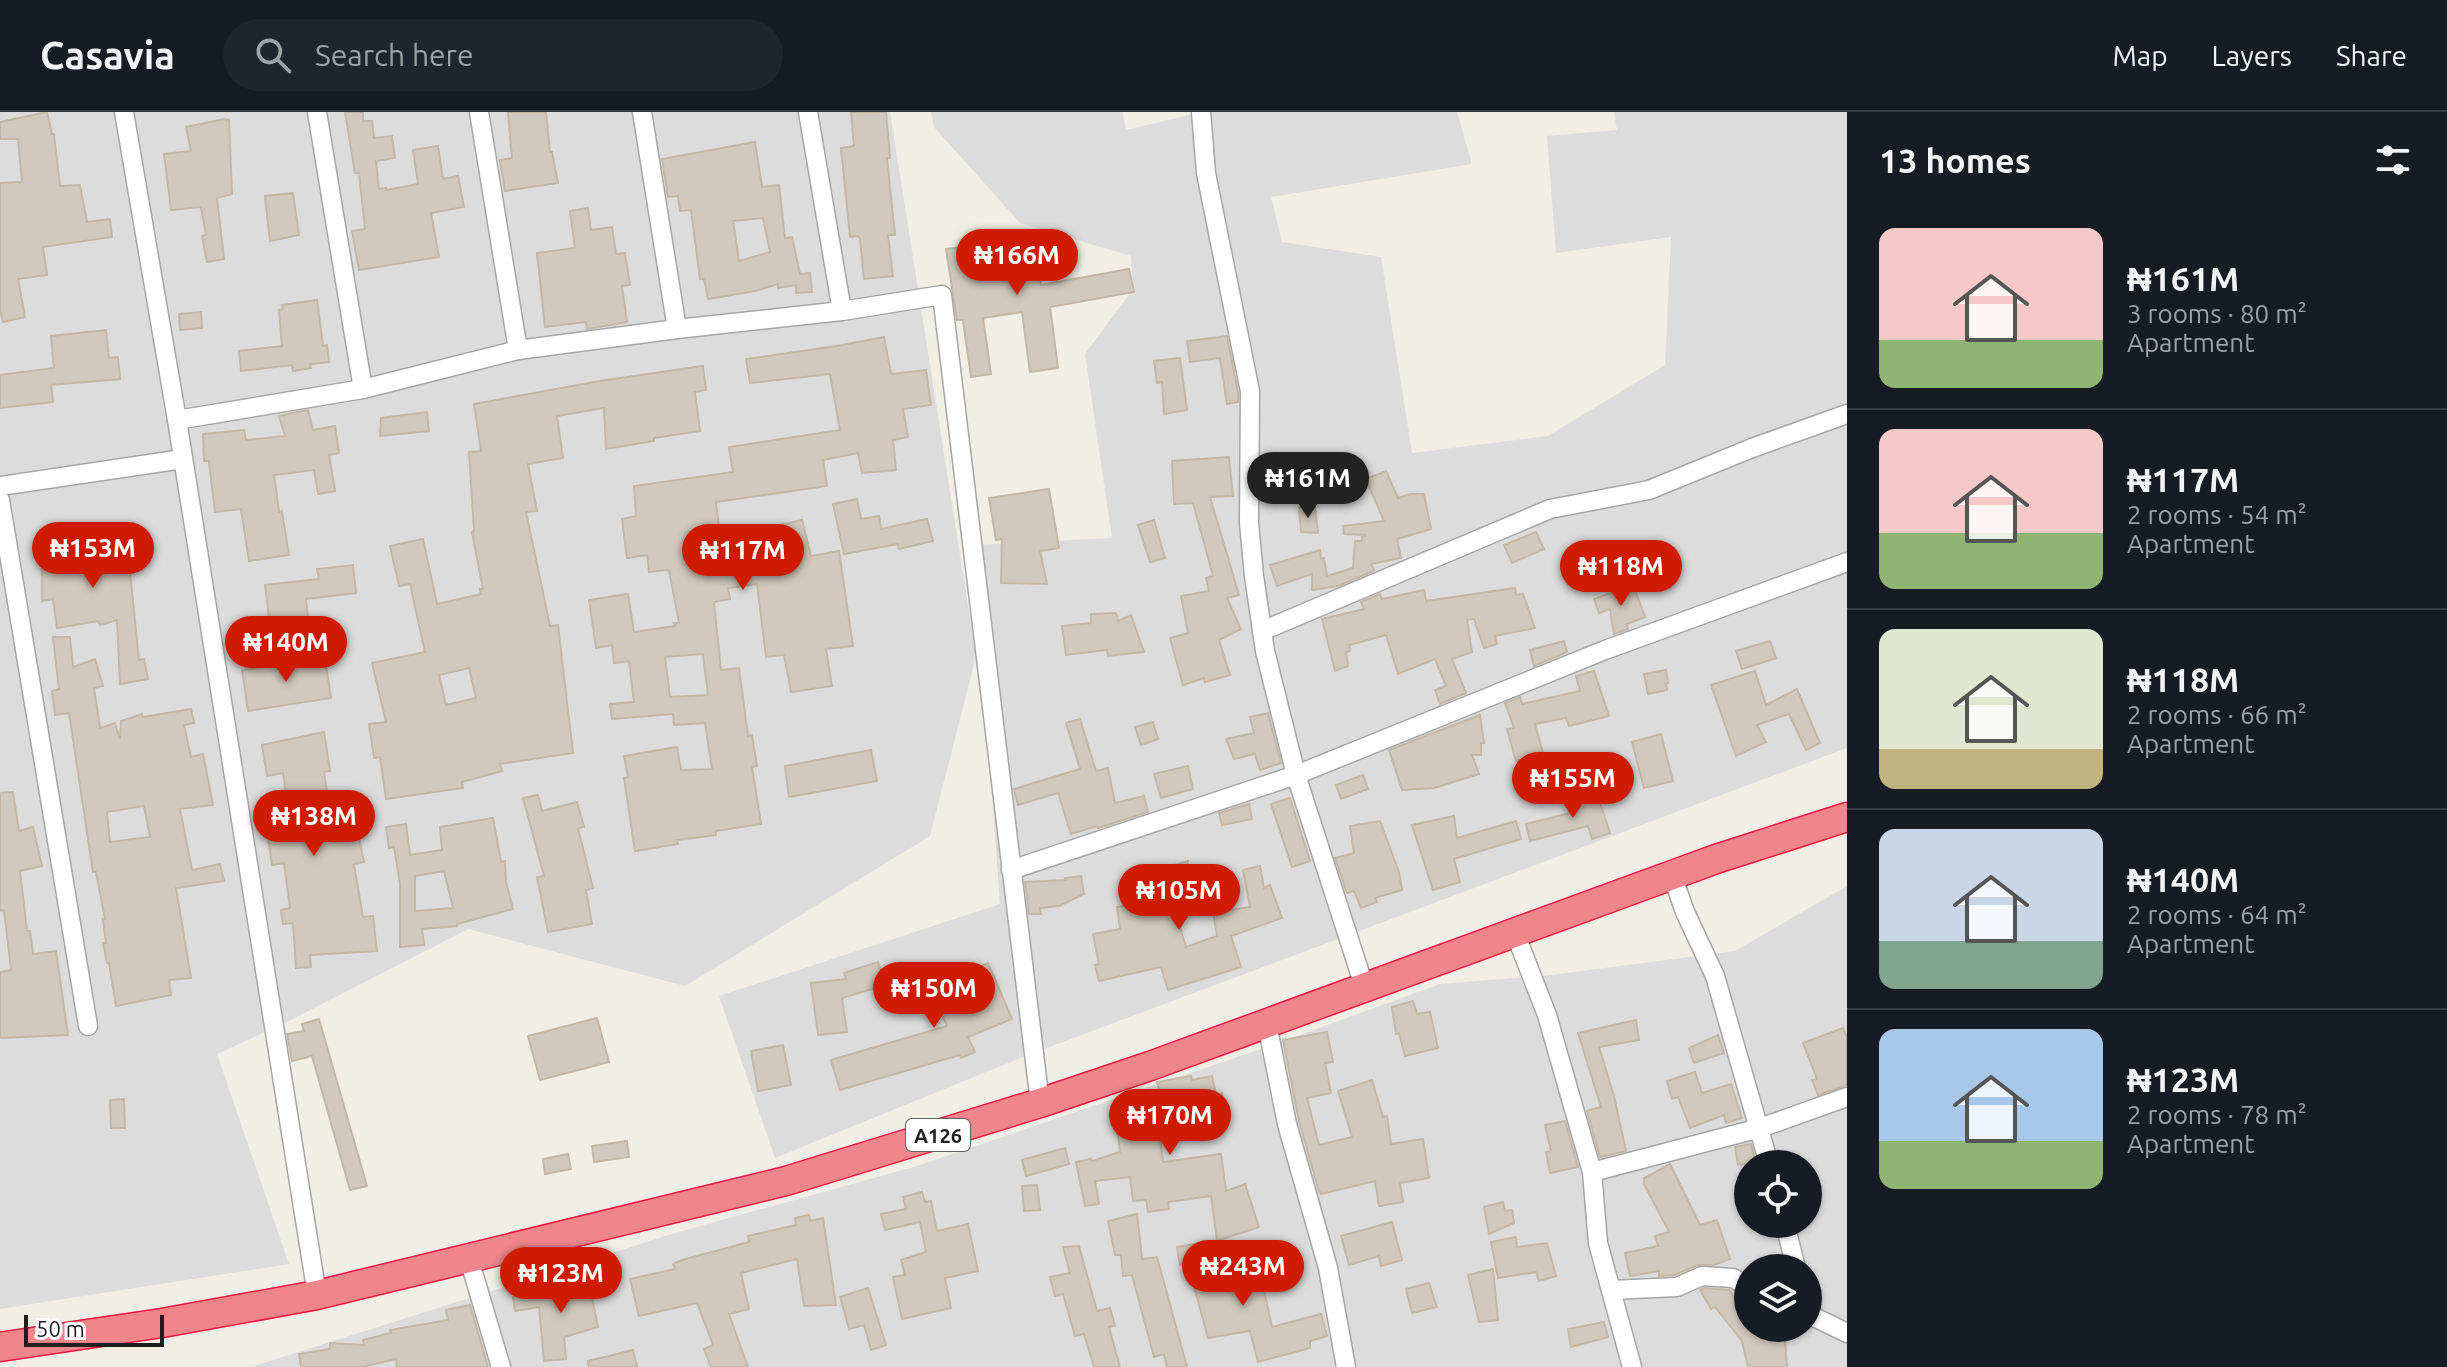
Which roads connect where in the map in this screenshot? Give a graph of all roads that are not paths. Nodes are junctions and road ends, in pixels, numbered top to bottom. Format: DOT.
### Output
graph roads {
  1 [pos="124,112"];
  2 [pos="317,112"];
  3 [pos="479,112"];
  4 [pos="642,112"];
  5 [pos="808,112"];
  6 [pos="1201,112"];
  7 [pos="842,311"];
  8 [pos="677,329"];
  9 [pos="518,350"];
  10 [pos="363,389"];
  11 [pos="1847,414"];
  12 [pos="177,420"];
  13 [pos="183,459"];
  14 [pos="0,486"];
  15 [pos="0,500"];
  16 [pos="1847,562"];
  17 [pos="1262,631"];
  18 [pos="1296,775"];
  19 [pos="1847,817"];
  20 [pos="1011,870"];
  21 [pos="1672,875"];
  22 [pos="1515,933"];
  23 [pos="1365,989"];
  24 [pos="1267,1024"];
  25 [pos="88,1026"];
  26 [pos="1847,1097"];
  27 [pos="1040,1103"];
  28 [pos="1760,1128"];
  29 [pos="1766,1150"];
  30 [pos="1592,1172"];
  31 [pos="469,1259"];
  32 [pos="1734,1279"];
  33 [pos="1611,1290"];
  34 [pos="317,1295"];
  35 [pos="1822,1321"];
  36 [pos="1847,1333"];
  37 [pos="0,1347"];
  38 [pos="501,1367"];
  39 [pos="1346,1367"];
  40 [pos="1632,1367"];
  1 -- 12 [label="street"];
  2 -- 10 [label="street"];
  3 -- 9 [label="street"];
  4 -- 8 [label="street"];
  5 -- 7 [label="street"];
  6 -- 17 [label="street"];
  7 -- 8 [label="street"];
  7 -- 20 [label="street"];
  8 -- 9 [label="street"];
  9 -- 10 [label="street"];
  10 -- 12 [label="street"];
  11 -- 17 [label="street"];
  12 -- 13 [label="street"];
  13 -- 14 [label="street"];
  13 -- 34 [label="street"];
  15 -- 25 [label="street"];
  16 -- 18 [label="street"];
  17 -- 18 [label="street"];
  18 -- 20 [label="street"];
  18 -- 23 [label="street"];
  19 -- 21 [label="highway, A126"];
  20 -- 27 [label="street"];
  21 -- 22 [label="highway, A126"];
  21 -- 28 [label="street"];
  22 -- 23 [label="highway, A126"];
  22 -- 30 [label="street"];
  23 -- 24 [label="highway, A126"];
  24 -- 27 [label="highway, A126"];
  24 -- 39 [label="street"];
  26 -- 28 [label="street"];
  27 -- 31 [label="highway, A126"];
  28 -- 29 [label="street"];
  28 -- 30 [label="street"];
  30 -- 33 [label="street"];
  31 -- 34 [label="highway, A126"];
  31 -- 38 [label="street"];
  32 -- 33 [label="street"];
  33 -- 40 [label="street"];
  34 -- 37 [label="highway, A126"];
  35 -- 36 [label="street"];
}
